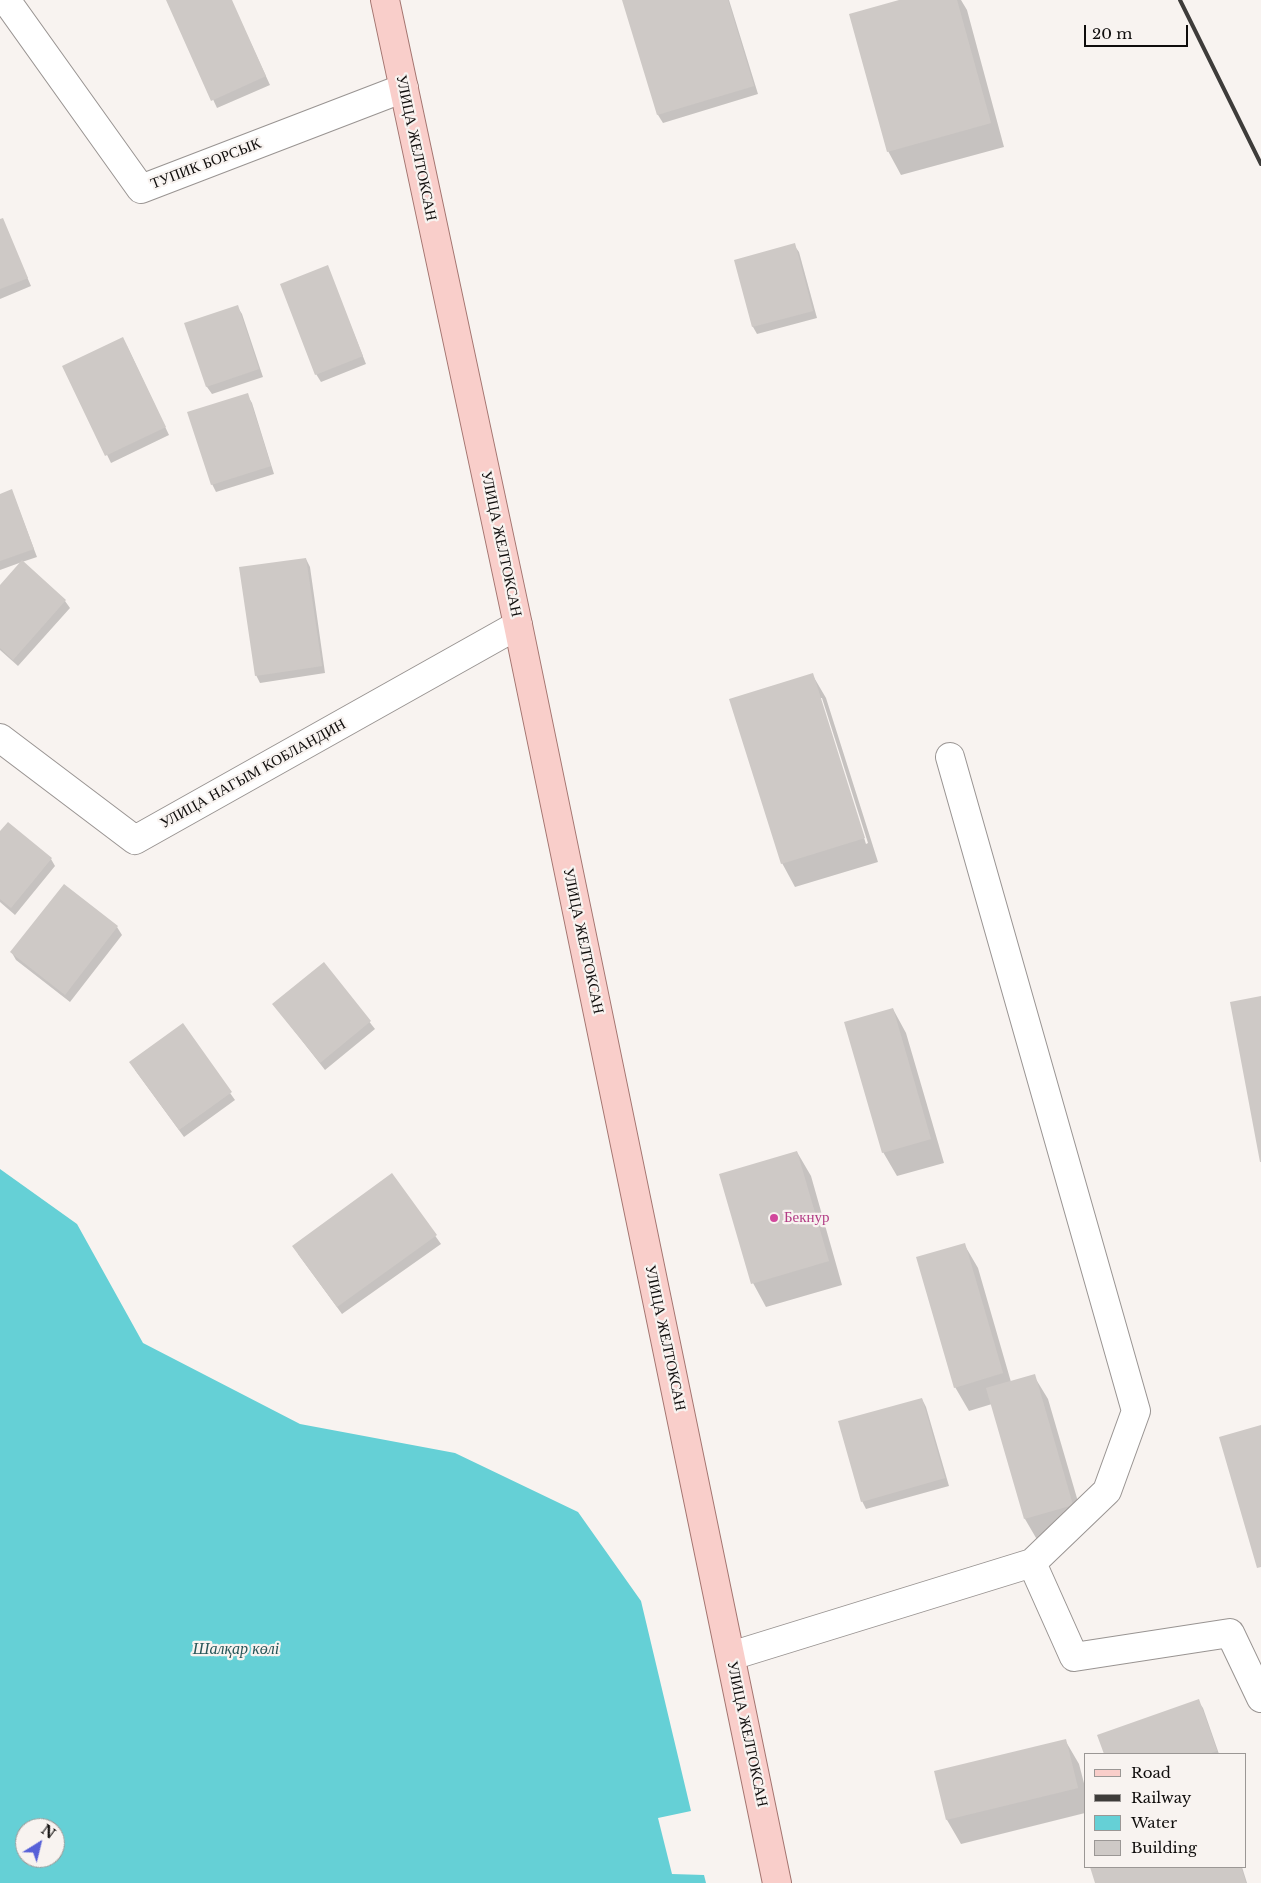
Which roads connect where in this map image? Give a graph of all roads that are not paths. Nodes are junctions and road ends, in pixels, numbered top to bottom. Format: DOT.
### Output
graph roads {
  1 [pos="6,0"];
  2 [pos="385,0"];
  3 [pos="404,88"];
  4 [pos="518,625"];
  5 [pos="0,738"];
  6 [pos="950,757"];
  7 [pos="1032,1563"];
  8 [pos="731,1656"];
  9 [pos="1261,1698"];
  10 [pos="777,1883"];
  1 -- 3 [label="street, ТУПИК БОРСЫК"];
  2 -- 3 [label="main road, УЛИЦА ЖЕЛТОКСАН"];
  3 -- 4 [label="main road, УЛИЦА ЖЕЛТОКСАН"];
  4 -- 5 [label="street, УЛИЦА НАГЫМ КОБЛАНДИН"];
  4 -- 8 [label="main road, УЛИЦА ЖЕЛТОКСАН"];
  6 -- 7 [label="street"];
  7 -- 8 [label="street"];
  7 -- 9 [label="street"];
  8 -- 10 [label="main road, УЛИЦА ЖЕЛТОКСАН"];
}
